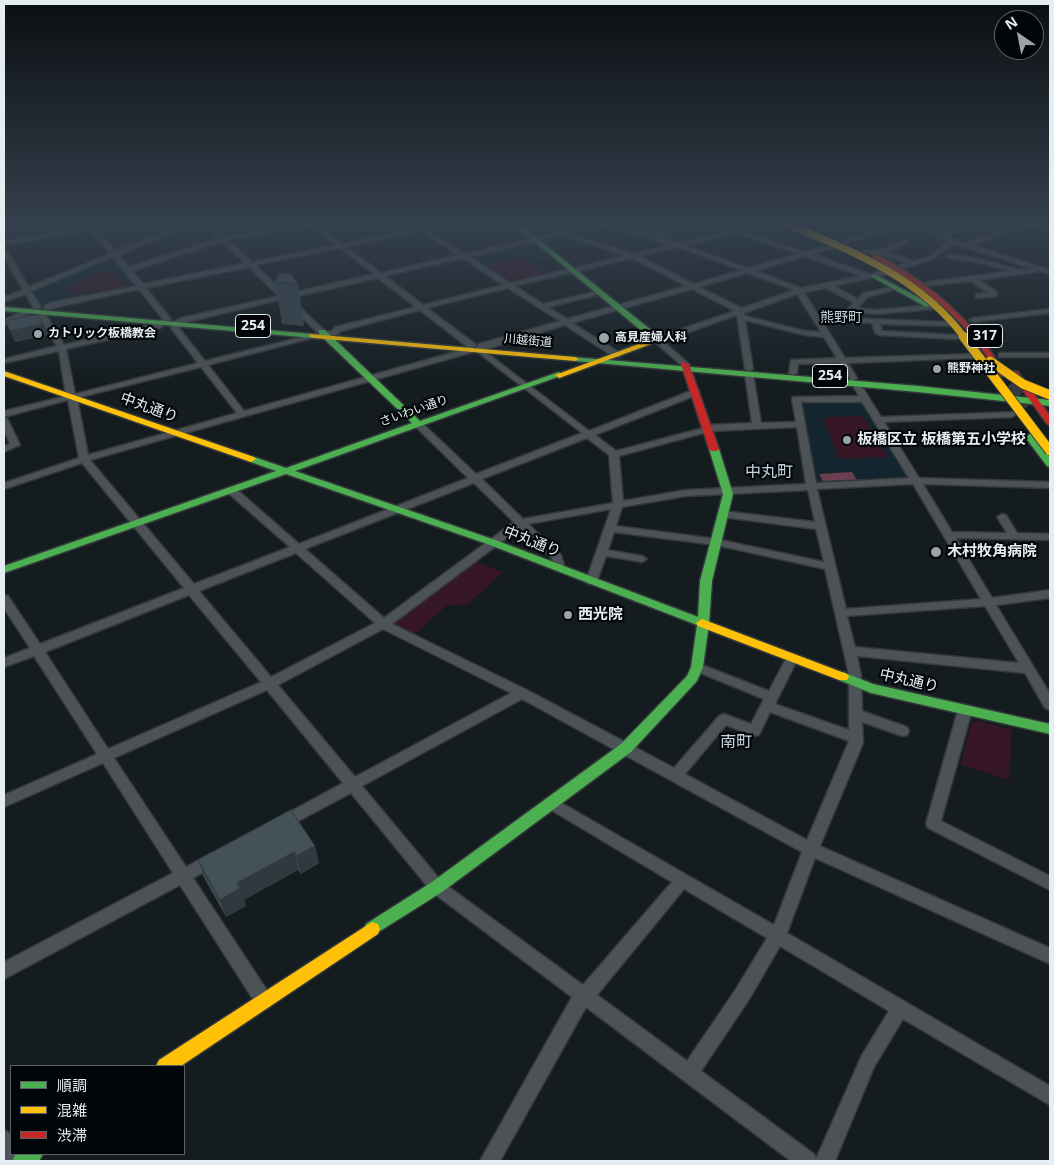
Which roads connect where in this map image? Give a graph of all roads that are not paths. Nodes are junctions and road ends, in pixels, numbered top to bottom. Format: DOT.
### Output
graph roads {
  1 [pos="18,277"];
  2 [pos="58,277"];
  3 [pos="134,277"];
  4 [pos="187,277"];
  5 [pos="264,277"];
  6 [pos="370,277"];
  7 [pos="383,277"];
  8 [pos="497,277"];
  9 [pos="544,277"];
  10 [pos="581,277"];
  11 [pos="674,277"];
  12 [pos="727,277"];
  13 [pos="765,277"];
  14 [pos="864,277"];
  15 [pos="881,277"];
  16 [pos="906,277"];
  17 [pos="910,277"];
  18 [pos="915,277"];
  19 [pos="978,277"];
  20 [pos="973,278"];
  21 [pos="927,284"];
  22 [pos="827,285"];
  23 [pos="510,286"];
  24 [pos="141,287"];
  25 [pos="693,287"];
  26 [pos="902,287"];
  27 [pos="27,290"];
  28 [pos="799,291"];
  29 [pos="598,292"];
  30 [pos="979,296"];
  31 [pos="285,297"];
  32 [pos="4,302"];
  33 [pos="858,302"];
  34 [pos="932,303"];
  35 [pos="542,306"];
  36 [pos="423,308"];
  37 [pos="618,308"];
  38 [pos="4,309"];
  39 [pos="850,309"];
  40 [pos="39,310"];
  41 [pos="1050,311"];
  42 [pos="878,312"];
  43 [pos="740,314"];
  44 [pos="817,319"];
  45 [pos="851,320"];
  46 [pos="973,320"];
  47 [pos="173,321"];
  48 [pos="875,321"];
  49 [pos="567,322"];
  50 [pos="885,322"];
  51 [pos="4,323"];
  52 [pos="947,324"];
  53 [pos="324,335"];
  54 [pos="826,335"];
  55 [pos="956,336"];
  56 [pos="658,340"];
  57 [pos="62,348"];
  58 [pos="476,348"];
  59 [pos="1002,355"];
  60 [pos="1050,355"];
  61 [pos="970,356"];
  62 [pos="609,358"];
  63 [pos="4,361"];
  64 [pos="842,361"];
  65 [pos="203,364"];
  66 [pos="686,366"];
  67 [pos="749,372"];
  68 [pos="4,373"];
  69 [pos="794,373"];
  70 [pos="368,378"];
  71 [pos="856,383"];
  72 [pos="1011,384"];
  73 [pos="526,386"];
  74 [pos="996,389"];
  75 [pos="696,392"];
  76 [pos="1050,394"];
  77 [pos="72,397"];
  78 [pos="865,399"];
  79 [pos="1029,400"];
  80 [pos="1050,402"];
  81 [pos="1012,411"];
  82 [pos="4,414"];
  83 [pos="242,414"];
  84 [pos="4,420"];
  85 [pos="878,420"];
  86 [pos="1050,420"];
  87 [pos="418,424"];
  88 [pos="801,424"];
  89 [pos="757,426"];
  90 [pos="707,429"];
  91 [pos="174,433"];
  92 [pos="588,434"];
  93 [pos="1050,436"];
  94 [pos="1050,447"];
  95 [pos="4,449"];
  96 [pos="1050,452"];
  97 [pos="614,454"];
  98 [pos="1050,457"];
  99 [pos="84,459"];
  100 [pos="1050,464"];
  101 [pos="285,471"];
  102 [pos="474,479"];
  103 [pos="916,481"];
  104 [pos="4,485"];
  105 [pos="1050,485"];
  106 [pos="812,487"];
  107 [pos="231,490"];
  108 [pos="728,492"];
  109 [pos="618,504"];
  110 [pos="396,509"];
  111 [pos="723,514"];
  112 [pos="1002,517"];
  113 [pos="521,522"];
  114 [pos="136,524"];
  115 [pos="821,526"];
  116 [pos="610,528"];
  117 [pos="950,535"];
  118 [pos="1014,536"];
  119 [pos="1050,537"];
  120 [pos="716,542"];
  121 [pos="494,543"];
  122 [pos="296,549"];
  123 [pos="602,552"];
  124 [pos="642,559"];
  125 [pos="559,568"];
  126 [pos="4,570"];
  127 [pos="831,570"];
  128 [pos="592,581"];
  129 [pos="192,590"];
  130 [pos="1050,594"];
  131 [pos="4,599"];
  132 [pos="989,602"];
  133 [pos="840,613"];
  134 [pos="382,623"];
  135 [pos="703,624"];
  136 [pos="37,650"];
  137 [pos="849,651"];
  138 [pos="792,658"];
  139 [pos="4,663"];
  140 [pos="697,667"];
  141 [pos="1030,669"];
  142 [pos="855,682"];
  143 [pos="269,684"];
  144 [pos="522,693"];
  145 [pos="769,702"];
  146 [pos="1050,705"];
  147 [pos="965,710"];
  148 [pos="856,714"];
  149 [pos="1050,730"];
  150 [pos="902,731"];
  151 [pos="856,738"];
  152 [pos="626,748"];
  153 [pos="107,756"];
  154 [pos="676,775"];
  155 [pos="352,785"];
  156 [pos="4,801"];
  157 [pos="552,803"];
  158 [pos="268,830"];
  159 [pos="811,850"];
  160 [pos="225,853"];
  161 [pos="182,876"];
  162 [pos="682,881"];
  163 [pos="1050,883"];
  164 [pos="437,887"];
  165 [pos="778,935"];
  166 [pos="1050,956"];
  167 [pos="4,971"];
  168 [pos="584,996"];
  169 [pos="264,1001"];
  170 [pos="900,1009"];
  171 [pos="167,1065"];
  172 [pos="689,1074"];
  173 [pos="1050,1096"];
  174 [pos="4,1139"];
  175 [pos="12,1161"];
  176 [pos="490,1161"];
  177 [pos="807,1161"];
  178 [pos="825,1161"];
  1 -- 27 [label="street"];
  2 -- 27 [label="street"];
  3 -- 24 [label="street"];
  4 -- 24 [label="street"];
  5 -- 31 [label="street"];
  6 -- 31 [label="street"];
  7 -- 36 [label="street"];
  8 -- 23 [label="street"];
  9 -- 23 [label="street"];
  10 -- 29 [label="main road"];
  11 -- 25 [label="street"];
  12 -- 25 [label="street"];
  13 -- 28 [label="street"];
  14 -- 22 [label="street"];
  15 -- 26 [label="main road, 317"];
  16 -- 34 [label="main road, bridge"];
  17 -- 72 [label="main road, 317"];
  18 -- 21 [label="main road, 317"];
  19 -- 20 [label="street"];
  20 -- 21 [label="street"];
  20 -- 30 [label="street"];
  21 -- 46 [label="main road, 317"];
  22 -- 28 [label="street"];
  22 -- 33 [label="street"];
  23 -- 35 [label="street"];
  23 -- 36 [label="street"];
  24 -- 40 [label="street"];
  24 -- 47 [label="street"];
  25 -- 37 [label="street"];
  25 -- 43 [label="street"];
  26 -- 33 [label="street"];
  26 -- 34 [label="main road, 317"];
  26 -- 74 [label="main road, 317"];
  27 -- 32 [label="street"];
  27 -- 40 [label="street"];
  28 -- 43 [label="street"];
  28 -- 44 [label="street"];
  29 -- 35 [label="street"];
  29 -- 37 [label="main road"];
  31 -- 47 [label="street"];
  31 -- 53 [label="street"];
  32 -- 40 [label="main road, 川越街道 / 254"];
  33 -- 39 [label="street"];
  34 -- 42 [label="street"];
  34 -- 52 [label="main road, 317"];
  34 -- 76 [label="main road, bridge"];
  34 -- 94 [label="main road, bridge"];
  34 -- 96 [label="main road, bridge"];
  35 -- 49 [label="street"];
  36 -- 53 [label="street"];
  36 -- 58 [label="street"];
  37 -- 49 [label="street"];
  37 -- 56 [label="main road"];
  38 -- 40 [label="main road, 川越街道 / 254"];
  39 -- 42 [label="street"];
  39 -- 45 [label="street"];
  40 -- 47 [label="main road, 川越街道 / 254"];
  40 -- 51 [label="street"];
  40 -- 57 [label="street"];
  41 -- 46 [label="street"];
  42 -- 50 [label="street"];
  43 -- 54 [label="street"];
  43 -- 56 [label="street"];
  43 -- 67 [label="street"];
  44 -- 45 [label="street"];
  44 -- 54 [label="street"];
  45 -- 48 [label="street"];
  46 -- 59 [label="main road, 317"];
  47 -- 53 [label="main road, 川越街道 / 254"];
  47 -- 57 [label="street"];
  47 -- 65 [label="street"];
  48 -- 50 [label="street"];
  48 -- 55 [label="street"];
  49 -- 58 [label="street"];
  49 -- 62 [label="street"];
  50 -- 52 [label="street"];
  52 -- 55 [label="main road, 317"];
  53 -- 58 [label="main road, 川越街道 / 254"];
  53 -- 65 [label="street"];
  53 -- 70 [label="main road"];
  54 -- 64 [label="street"];
  55 -- 61 [label="main road, 317"];
  56 -- 62 [label="main road, さいわい通り"];
  56 -- 66 [label="street"];
  57 -- 63 [label="street"];
  57 -- 77 [label="street"];
  58 -- 62 [label="main road, 川越街道 / 254"];
  58 -- 70 [label="street"];
  58 -- 73 [label="street"];
  59 -- 60 [label="street"];
  59 -- 79 [label="main road, 317"];
  61 -- 64 [label="street"];
  61 -- 74 [label="main road, 317"];
  62 -- 66 [label="main road, 川越街道 / 254"];
  62 -- 73 [label="main road, さいわい通り"];
  64 -- 69 [label="street"];
  64 -- 71 [label="street"];
  65 -- 77 [label="street"];
  65 -- 83 [label="street"];
  66 -- 67 [label="main road, 川越街道 / 254"];
  66 -- 75 [label="main road"];
  67 -- 69 [label="main road, 川越街道 / 254"];
  67 -- 71 [label="main road, 川越街道 / 254"];
  67 -- 89 [label="street"];
  68 -- 77 [label="main road, 中丸通り"];
  69 -- 71 [label="main road, 川越街道 / 254"];
  70 -- 83 [label="street"];
  70 -- 87 [label="main road"];
  71 -- 74 [label="main road, 川越街道 / 254"];
  71 -- 78 [label="street"];
  73 -- 87 [label="main road, さいわい通り"];
  73 -- 92 [label="street"];
  74 -- 79 [label="main road, 川越街道 / 254"];
  74 -- 81 [label="main road, 317"];
  75 -- 90 [label="main road"];
  75 -- 92 [label="street"];
  76 -- 79 [label="main road, 川越街道 / 254"];
  77 -- 82 [label="street"];
  77 -- 91 [label="main road, 中丸通り"];
  77 -- 99 [label="street"];
  78 -- 85 [label="street"];
  78 -- 88 [label="street"];
  79 -- 80 [label="main road, 川越街道 / 254"];
  79 -- 86 [label="main road, 317"];
  79 -- 93 [label="main road, 317"];
  81 -- 85 [label="street"];
  81 -- 98 [label="main road, 317"];
  81 -- 100 [label="main road, 317"];
  83 -- 91 [label="street"];
  84 -- 95 [label="street"];
  85 -- 103 [label="street"];
  87 -- 101 [label="main road, さいわい通り"];
  87 -- 102 [label="street"];
  88 -- 89 [label="street"];
  88 -- 106 [label="street"];
  89 -- 90 [label="street"];
  90 -- 97 [label="street"];
  90 -- 108 [label="main road"];
  91 -- 99 [label="street"];
  91 -- 101 [label="main road, 中丸通り"];
  92 -- 97 [label="street"];
  92 -- 102 [label="street"];
  97 -- 109 [label="street"];
  99 -- 104 [label="street"];
  99 -- 114 [label="street"];
  101 -- 107 [label="main road, さいわい通り"];
  101 -- 110 [label="main road, 中丸通り"];
  102 -- 110 [label="street"];
  102 -- 113 [label="street"];
  103 -- 105 [label="street"];
  103 -- 106 [label="street"];
  103 -- 117 [label="street"];
  106 -- 108 [label="street"];
  106 -- 115 [label="street"];
  107 -- 114 [label="main road, さいわい通り"];
  107 -- 122 [label="street"];
  108 -- 109 [label="street"];
  108 -- 111 [label="main road"];
  109 -- 113 [label="street"];
  109 -- 116 [label="street"];
  110 -- 121 [label="main road, 中丸通り"];
  110 -- 122 [label="street"];
  111 -- 115 [label="street"];
  111 -- 120 [label="main road"];
  112 -- 118 [label="street"];
  113 -- 121 [label="street"];
  113 -- 125 [label="street"];
  114 -- 126 [label="main road, さいわい通り"];
  114 -- 129 [label="street"];
  115 -- 127 [label="street"];
  116 -- 120 [label="street"];
  116 -- 123 [label="street"];
  117 -- 118 [label="street"];
  117 -- 132 [label="street"];
  118 -- 119 [label="street"];
  120 -- 127 [label="street"];
  120 -- 135 [label="main road"];
  121 -- 125 [label="main road, 中丸通り"];
  121 -- 134 [label="street"];
  122 -- 129 [label="street"];
  122 -- 134 [label="street"];
  123 -- 124 [label="street"];
  123 -- 128 [label="street"];
  125 -- 128 [label="main road, 中丸通り"];
  127 -- 133 [label="street"];
  128 -- 135 [label="main road, 中丸通り"];
  129 -- 136 [label="street"];
  129 -- 143 [label="street"];
  130 -- 132 [label="street"];
  131 -- 136 [label="street"];
  132 -- 133 [label="street"];
  132 -- 141 [label="street"];
  133 -- 137 [label="street"];
  134 -- 143 [label="street"];
  134 -- 144 [label="street"];
  135 -- 138 [label="main road, 中丸通り"];
  135 -- 140 [label="main road"];
  136 -- 139 [label="street"];
  136 -- 153 [label="street"];
  137 -- 141 [label="street"];
  137 -- 142 [label="street"];
  138 -- 142 [label="main road, 中丸通り"];
  138 -- 145 [label="street"];
  140 -- 145 [label="street"];
  140 -- 152 [label="main road"];
  141 -- 146 [label="street"];
  142 -- 147 [label="main road, 中丸通り"];
  142 -- 148 [label="street"];
  143 -- 153 [label="street"];
  143 -- 155 [label="street"];
  144 -- 152 [label="street"];
  144 -- 155 [label="street"];
  145 -- 151 [label="street"];
  145 -- 154 [label="street"];
  147 -- 149 [label="main road, 中丸通り"];
  147 -- 163 [label="street"];
  148 -- 150 [label="street"];
  148 -- 151 [label="street"];
  151 -- 159 [label="street"];
  152 -- 154 [label="street"];
  152 -- 157 [label="main road"];
  153 -- 156 [label="street"];
  153 -- 161 [label="street"];
  154 -- 159 [label="street"];
  155 -- 158 [label="street"];
  155 -- 164 [label="street"];
  157 -- 162 [label="street"];
  157 -- 164 [label="main road"];
  159 -- 165 [label="street"];
  159 -- 166 [label="street"];
  160 -- 161 [label="street"];
  161 -- 167 [label="street"];
  161 -- 169 [label="street"];
  162 -- 165 [label="street"];
  162 -- 168 [label="street"];
  164 -- 168 [label="street"];
  164 -- 169 [label="main road"];
  165 -- 170 [label="street"];
  165 -- 172 [label="street"];
  168 -- 172 [label="street"];
  168 -- 176 [label="street"];
  169 -- 171 [label="main road"];
  170 -- 173 [label="street"];
  170 -- 178 [label="street"];
  172 -- 177 [label="street"];
  174 -- 175 [label="street"];
}
